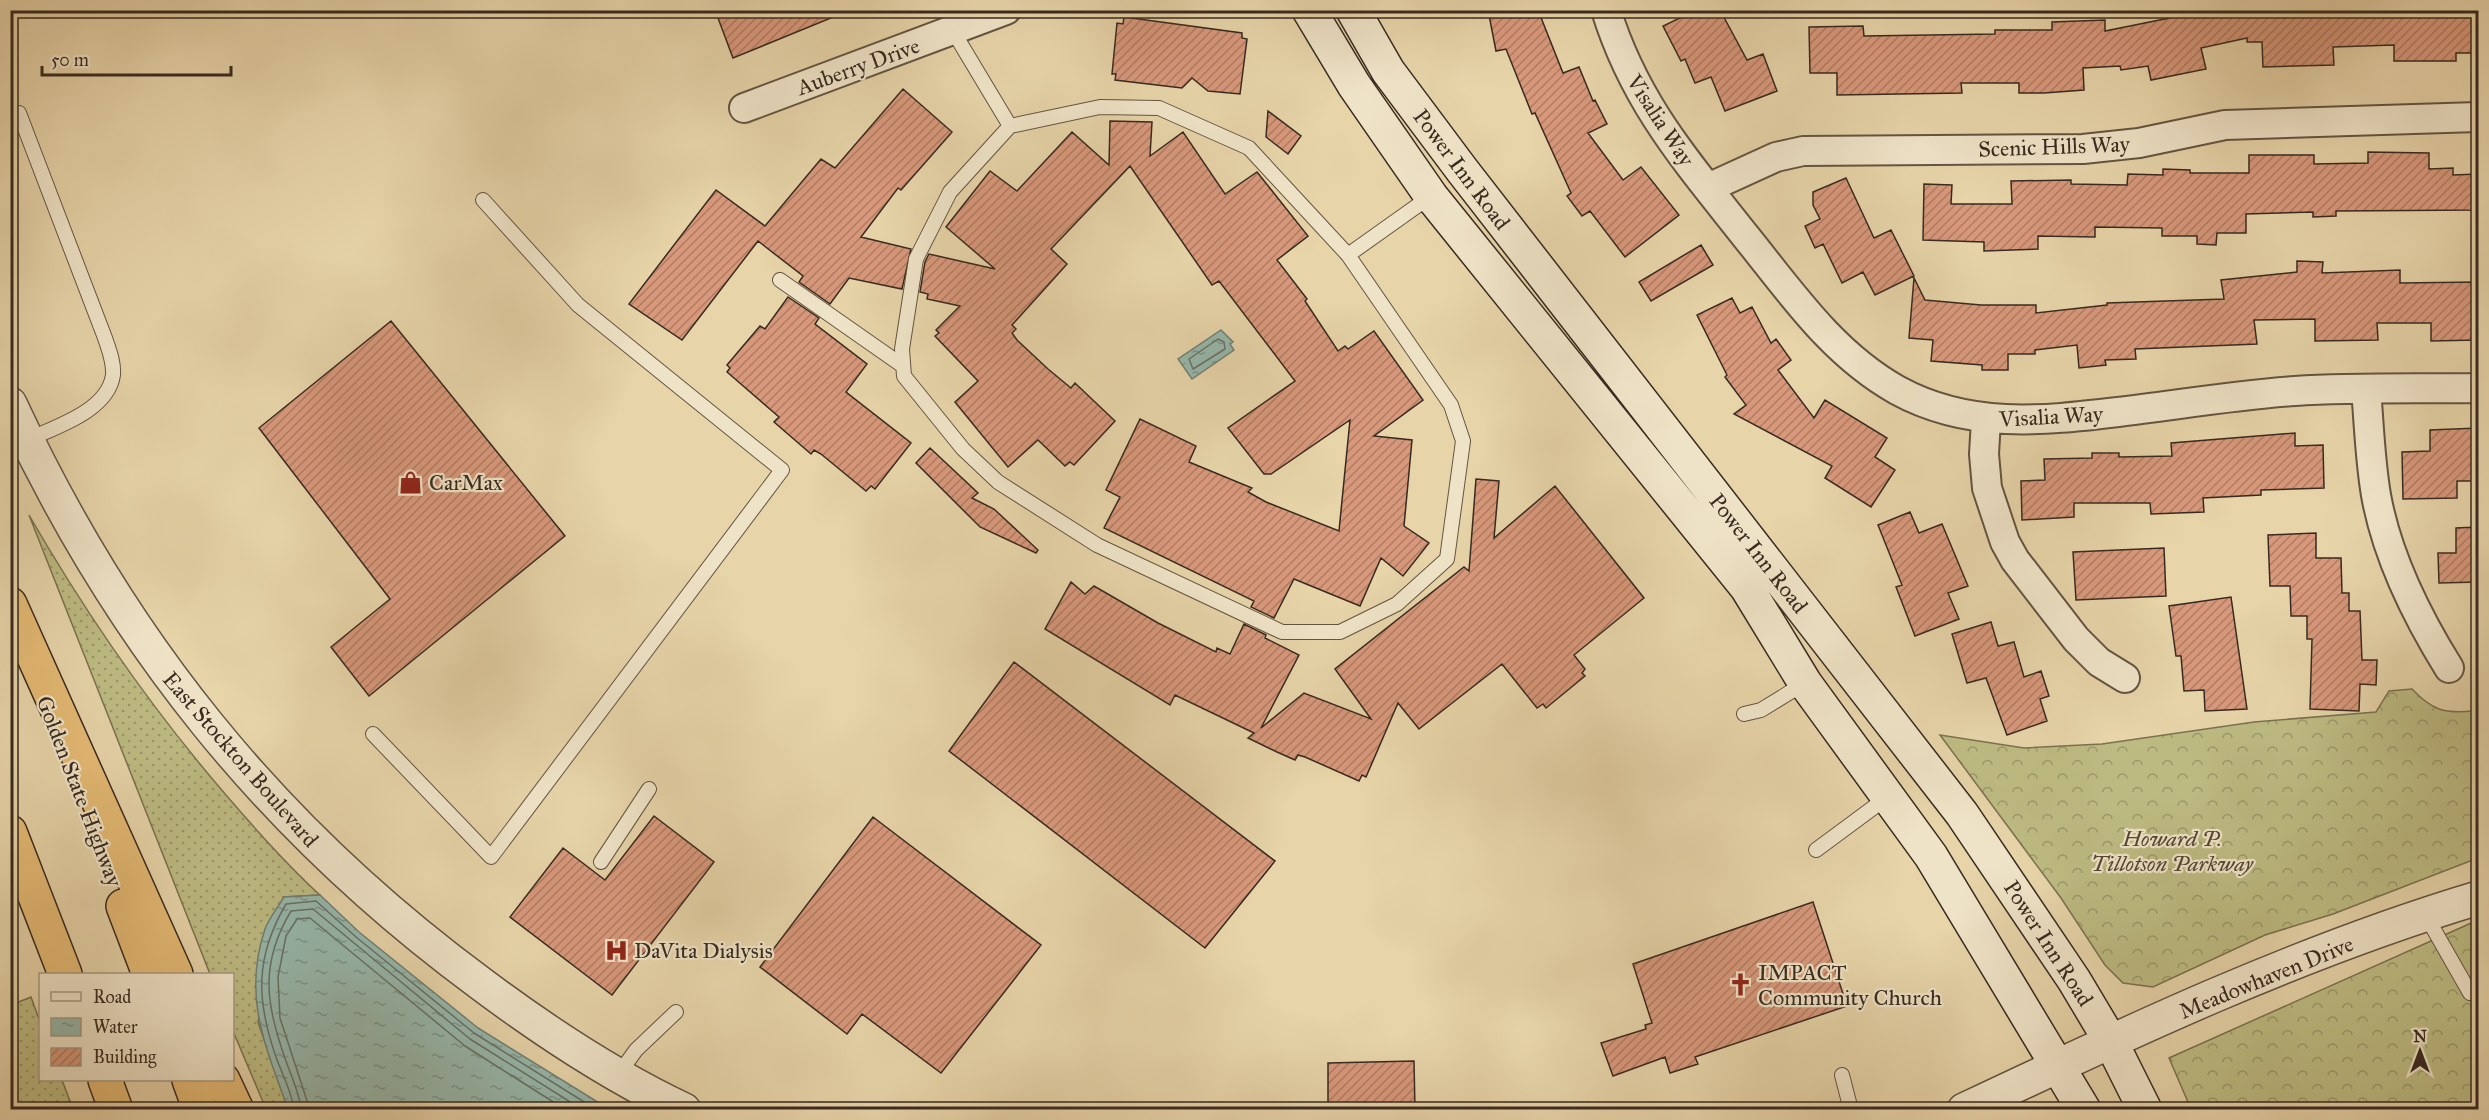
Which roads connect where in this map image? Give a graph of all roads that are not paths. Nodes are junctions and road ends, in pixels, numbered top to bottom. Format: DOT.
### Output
graph roads {
  1 [pos="1006,10"];
  2 [pos="1309,10"];
  3 [pos="1353,10"];
  4 [pos="1606,10"];
  5 [pos="961,22"];
  6 [pos="744,108"];
  7 [pos="19,113"];
  8 [pos="2478,117"];
  9 [pos="1010,126"];
  10 [pos="1708,188"];
  11 [pos="1431,196"];
  12 [pos="483,200"];
  13 [pos="1348,255"];
  14 [pos="780,280"];
  15 [pos="903,366"];
  16 [pos="2478,388"];
  17 [pos="2366,389"];
  18 [pos="10,404"];
  19 [pos="1986,420"];
  20 [pos="27,440"];
  21 [pos="10,605"];
  22 [pos="2449,668"];
  23 [pos="2125,678"];
  24 [pos="1806,682"];
  25 [pos="1744,714"];
  26 [pos="373,734"];
  27 [pos="649,789"];
  28 [pos="1890,796"];
  29 [pos="10,832"];
  30 [pos="1816,850"];
  31 [pos="601,862"];
  32 [pos="2478,898"];
  33 [pos="2425,914"];
  34 [pos="64,973"];
  35 [pos="148,973"];
  36 [pos="175,973"];
  37 [pos="2478,989"];
  38 [pos="676,1012"];
  39 [pos="2111,1042"];
  40 [pos="2058,1065"];
  41 [pos="618,1075"];
  42 [pos="1842,1075"];
  43 [pos="105,1081"];
  44 [pos="189,1081"];
  45 [pos="223,1081"];
  46 [pos="116,1110"];
  47 [pos="200,1110"];
  48 [pos="237,1110"];
  49 [pos="684,1110"];
  50 [pos="1851,1110"];
  51 [pos="1964,1110"];
  52 [pos="2084,1110"];
  53 [pos="2145,1110"];
  1 -- 5 [label="street, Auberry Drive"];
  2 -- 11 [label="main road, Power Inn Road"];
  3 -- 39 [label="main road, Power Inn Road"];
  4 -- 10 [label="street, Visalia Way"];
  5 -- 6 [label="street, Auberry Drive"];
  5 -- 9 [label="lane"];
  7 -- 20 [label="lane"];
  8 -- 10 [label="street, Scenic Hills Way"];
  9 -- 13 [label="lane"];
  9 -- 15 [label="lane"];
  10 -- 19 [label="street, Visalia Way"];
  11 -- 13 [label="lane"];
  11 -- 24 [label="main road, Power Inn Road"];
  12 -- 26 [label="lane"];
  13 -- 15 [label="lane"];
  14 -- 15 [label="lane"];
  16 -- 17 [label="street, Visalia Way"];
  17 -- 19 [label="street, Visalia Way"];
  17 -- 22 [label="street"];
  18 -- 20 [label="main road, East Stockton Boulevard"];
  19 -- 23 [label="street"];
  20 -- 41 [label="main road, East Stockton Boulevard"];
  21 -- 35 [label="highway, Golden State Highway"];
  21 -- 36 [label="highway"];
  24 -- 25 [label="lane"];
  24 -- 28 [label="main road, Power Inn Road"];
  27 -- 31 [label="lane"];
  28 -- 30 [label="lane"];
  28 -- 40 [label="main road, Power Inn Road"];
  29 -- 34 [label="highway"];
  32 -- 33 [label="main road, Meadowhaven Drive"];
  33 -- 37 [label="lane"];
  33 -- 39 [label="main road, Meadowhaven Drive"];
  38 -- 41 [label="lane"];
  39 -- 40 [label="main road, Meadowhaven Drive"];
  39 -- 53 [label="main road, Power Inn Road"];
  40 -- 51 [label="main road"];
  40 -- 52 [label="main road, Power Inn Road"];
  41 -- 49 [label="main road, East Stockton Boulevard"];
  42 -- 50 [label="lane"];
  43 -- 46 [label="highway"];
  44 -- 47 [label="highway"];
  45 -- 48 [label="highway"];
}
